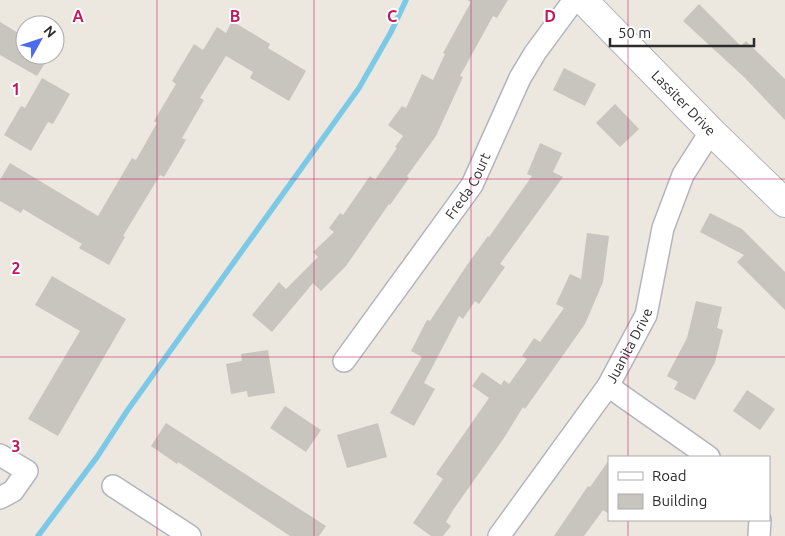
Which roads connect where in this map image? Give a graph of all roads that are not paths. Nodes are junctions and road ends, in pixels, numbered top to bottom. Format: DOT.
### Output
graph roads {
  1 [pos="574,0"];
  2 [pos="583,0"];
  3 [pos="711,131"];
  4 [pos="785,203"];
  5 [pos="344,361"];
  6 [pos="608,386"];
  7 [pos="0,455"];
  8 [pos="708,456"];
  9 [pos="114,486"];
  10 [pos="0,498"];
  11 [pos="760,521"];
  12 [pos="190,536"];
  13 [pos="499,536"];
  14 [pos="759,536"];
  1 -- 5 [label="street, Freda Court"];
  2 -- 3 [label="street, Lassiter Drive"];
  3 -- 4 [label="street, Lassiter Drive"];
  3 -- 6 [label="street, Juanita Drive"];
  6 -- 8 [label="street"];
  6 -- 13 [label="street, Juanita Drive"];
  7 -- 10 [label="street"];
  9 -- 12 [label="street"];
  11 -- 14 [label="street"];
}
